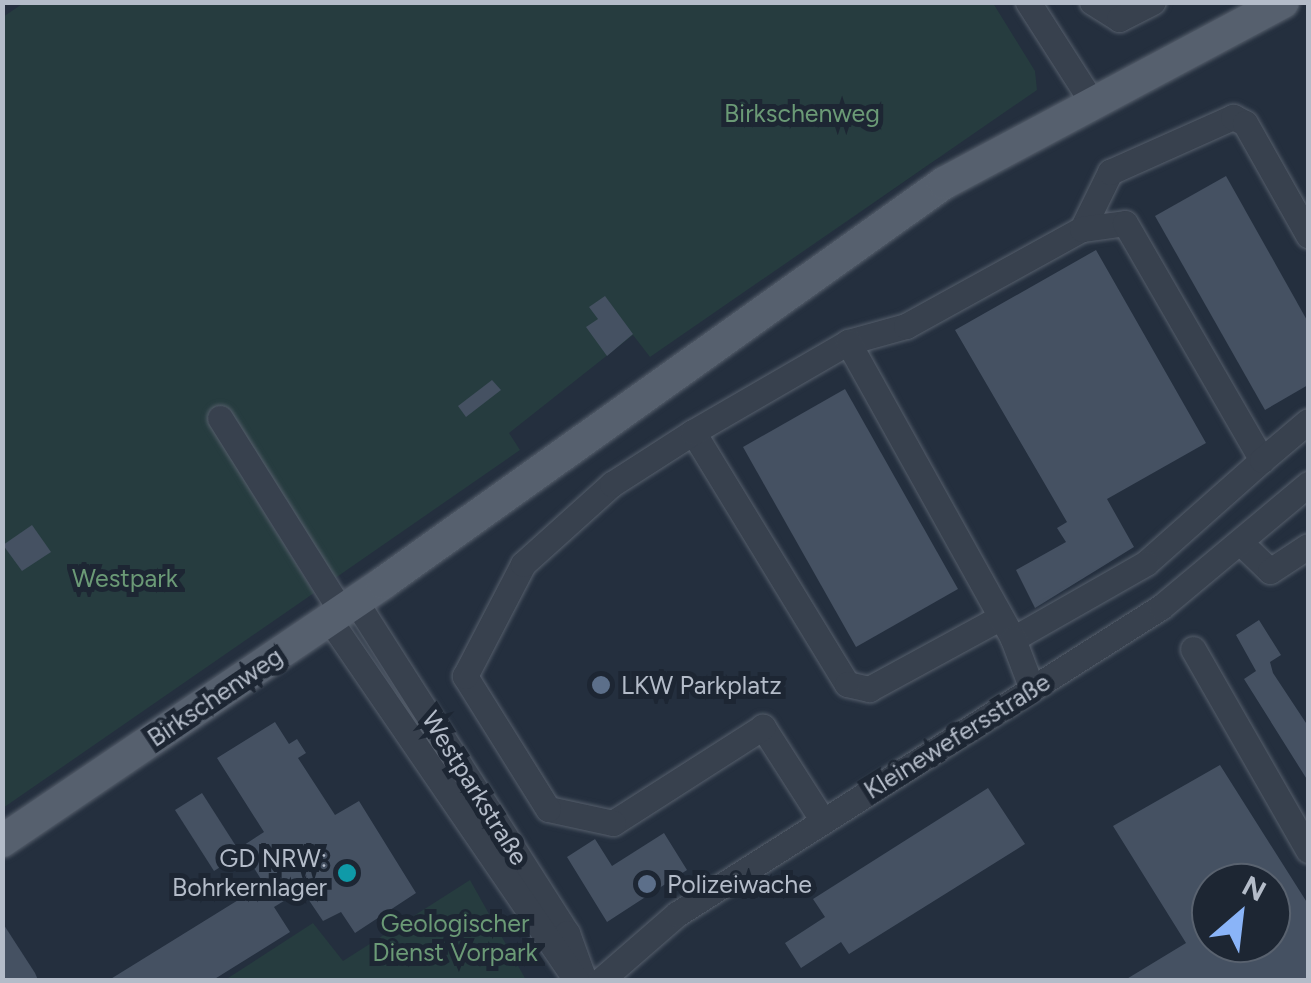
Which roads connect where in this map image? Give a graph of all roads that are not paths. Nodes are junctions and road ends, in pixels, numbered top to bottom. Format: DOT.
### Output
graph roads {
  1 [pos="1028,2"];
  2 [pos="1092,2"];
  3 [pos="1153,2"];
  4 [pos="1282,2"];
  5 [pos="1090,99"];
  6 [pos="1082,229"];
  7 [pos="1308,235"];
  8 [pos="848,342"];
  9 [pos="220,418"];
  10 [pos="1308,421"];
  11 [pos="693,432"];
  12 [pos="1262,460"];
  13 [pos="1308,484"];
  14 [pos="1241,543"];
  15 [pos="1308,546"];
  16 [pos="342,611"];
  17 [pos="1007,628"];
  18 [pos="1193,649"];
  19 [pos="1032,689"];
  20 [pos="823,822"];
  21 [pos="2,841"];
  22 [pos="1308,850"];
  23 [pos="576,980"];
  24 [pos="584,980"];
  25 [pos="601,980"];
  1 -- 5 [label="street"];
  2 -- 3 [label="street"];
  4 -- 5 [label="main road, Birkschenweg"];
  5 -- 16 [label="main road, Birkschenweg"];
  6 -- 7 [label="street"];
  6 -- 8 [label="street"];
  6 -- 12 [label="street"];
  8 -- 11 [label="street"];
  8 -- 17 [label="street"];
  9 -- 16 [label="street"];
  10 -- 12 [label="street"];
  11 -- 17 [label="street"];
  11 -- 20 [label="street"];
  12 -- 17 [label="street"];
  13 -- 14 [label="street, Kleinewefersstraße"];
  14 -- 15 [label="street"];
  14 -- 19 [label="street, Kleinewefersstraße"];
  16 -- 21 [label="main road, Birkschenweg"];
  16 -- 23 [label="street, Westparkstraße"];
  16 -- 24 [label="street, Westparkstraße"];
  17 -- 19 [label="street"];
  18 -- 22 [label="street"];
  19 -- 20 [label="street, Kleinewefersstraße"];
  20 -- 25 [label="street, Kleinewefersstraße"];
}
